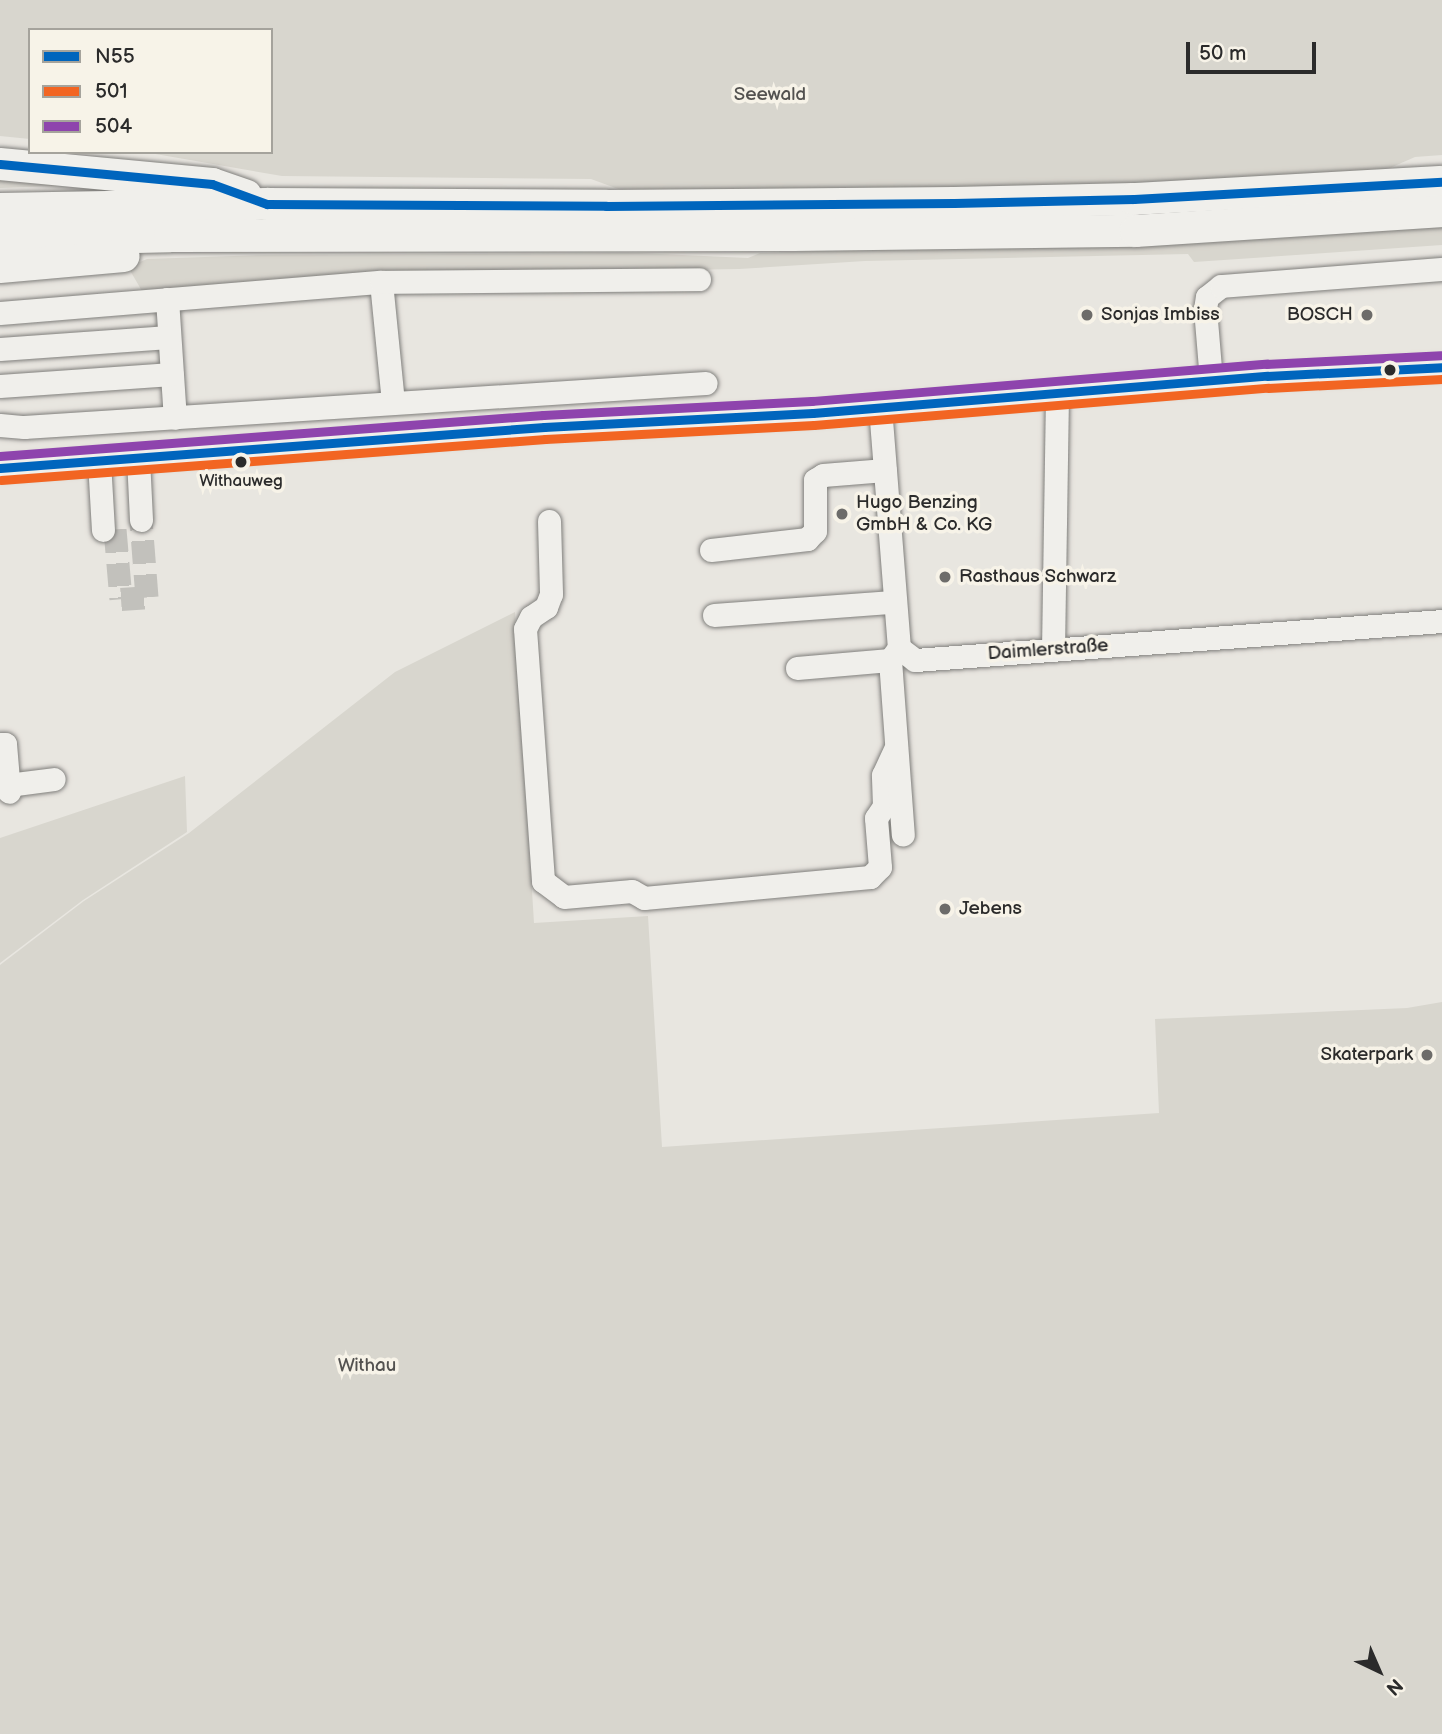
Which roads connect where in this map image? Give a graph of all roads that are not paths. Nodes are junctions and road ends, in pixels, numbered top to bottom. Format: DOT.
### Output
graph roads {
  1 [pos="0,164"];
  2 [pos="1442,182"];
  3 [pos="267,204"];
  4 [pos="0,209"];
  5 [pos="1442,211"];
  6 [pos="321,235"];
  7 [pos="0,240"];
  8 [pos="0,267"];
  9 [pos="1442,269"];
  10 [pos="699,279"];
  11 [pos="381,282"];
  12 [pos="167,299"];
  13 [pos="0,313"];
  14 [pos="170,337"];
  15 [pos="0,349"];
  16 [pos="1442,367"];
  17 [pos="172,374"];
  18 [pos="1211,380"];
  19 [pos="706,383"];
  20 [pos="0,386"];
  21 [pos="592,390"];
  22 [pos="1057,393"];
  23 [pos="396,402"];
  24 [pos="880,407"];
  25 [pos="175,418"];
  26 [pos="0,425"];
  27 [pos="594,425"];
  28 [pos="24,427"];
  29 [pos="401,438"];
  30 [pos="138,458"];
  31 [pos="105,460"];
  32 [pos="26,466"];
  33 [pos="0,468"];
  34 [pos="885,470"];
  35 [pos="141,520"];
  36 [pos="549,521"];
  37 [pos="109,529"];
  38 [pos="711,550"];
  39 [pos="893,602"];
  40 [pos="714,615"];
  41 [pos="1442,621"];
  42 [pos="1054,650"];
  43 [pos="894,654"];
  44 [pos="797,668"];
  45 [pos="0,744"];
  46 [pos="896,747"];
  47 [pos="54,779"];
  48 [pos="903,835"];
  1 -- 3 [label="highway"];
  2 -- 3 [label="highway"];
  3 -- 4 [label="highway"];
  5 -- 6 [label="highway"];
  6 -- 7 [label="highway"];
  6 -- 8 [label="highway"];
  9 -- 18 [label="street"];
  10 -- 11 [label="street"];
  11 -- 12 [label="street"];
  11 -- 23 [label="street"];
  12 -- 13 [label="street"];
  12 -- 14 [label="street"];
  14 -- 15 [label="street"];
  14 -- 17 [label="street"];
  16 -- 18 [label="street"];
  17 -- 20 [label="street"];
  17 -- 25 [label="street"];
  18 -- 22 [label="street"];
  19 -- 21 [label="street"];
  21 -- 23 [label="street"];
  21 -- 27 [label="street"];
  22 -- 24 [label="street"];
  22 -- 42 [label="street"];
  23 -- 25 [label="street"];
  23 -- 29 [label="street"];
  24 -- 27 [label="street"];
  24 -- 34 [label="street"];
  25 -- 28 [label="street"];
  26 -- 28 [label="street"];
  27 -- 29 [label="street"];
  28 -- 32 [label="street"];
  29 -- 30 [label="street"];
  30 -- 31 [label="street"];
  30 -- 35 [label="street"];
  31 -- 32 [label="street"];
  31 -- 37 [label="street"];
  32 -- 33 [label="street"];
  34 -- 38 [label="street"];
  34 -- 39 [label="street"];
  36 -- 46 [label="street"];
  39 -- 40 [label="street"];
  39 -- 43 [label="street"];
  41 -- 42 [label="street, Daimlerstraße"];
  42 -- 43 [label="street, Daimlerstraße"];
  43 -- 44 [label="street"];
  43 -- 46 [label="street"];
  45 -- 47 [label="street"];
  46 -- 48 [label="street"];
}
